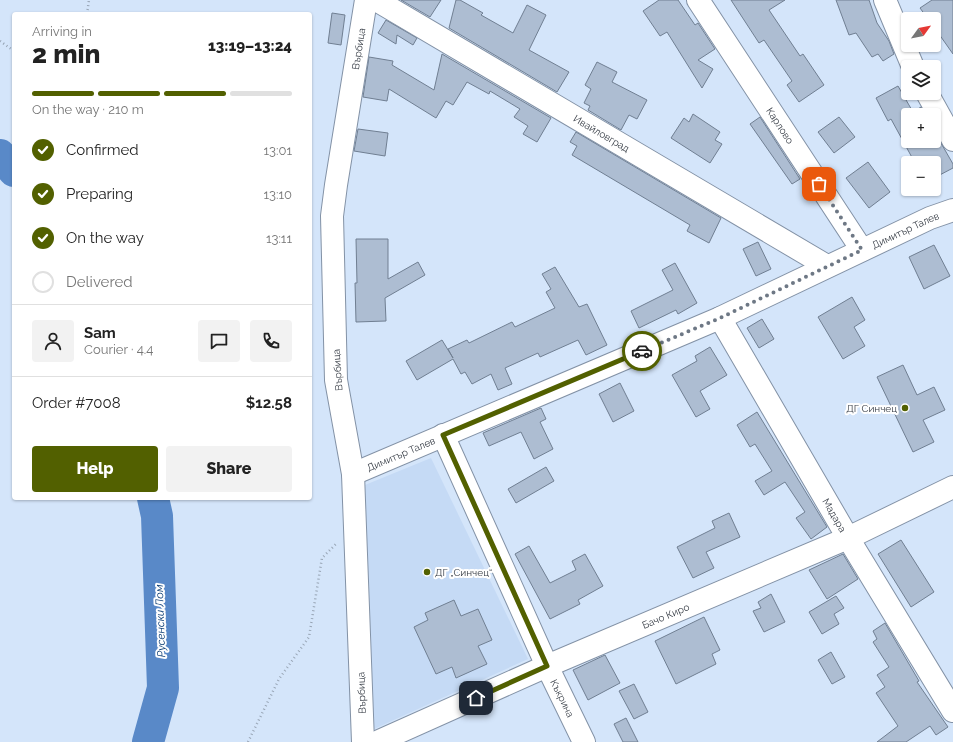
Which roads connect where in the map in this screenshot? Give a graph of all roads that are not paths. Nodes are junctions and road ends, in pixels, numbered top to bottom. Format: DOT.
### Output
graph roads {
  1 [pos="366,0"];
  2 [pos="376,0"];
  3 [pos="698,0"];
  4 [pos="885,0"];
  5 [pos="910,60"];
  6 [pos="931,100"];
  7 [pos="953,140"];
  8 [pos="953,210"];
  9 [pos="862,250"];
  10 [pos="827,266"];
  11 [pos="720,318"];
  12 [pos="443,435"];
  13 [pos="353,474"];
  14 [pos="953,487"];
  15 [pos="848,538"];
  16 [pos="547,666"];
  17 [pos="953,711"];
  18 [pos="363,742"];
  19 [pos="377,742"];
  20 [pos="584,742"];
  1 -- 13 [label="street, Върбица"];
  2 -- 10 [label="street, Ивайловград"];
  3 -- 9 [label="street, Карлово"];
  4 -- 5 [label="street"];
  6 -- 7 [label="street"];
  8 -- 9 [label="street, Димитър Талев"];
  9 -- 10 [label="street, Димитър Талев"];
  10 -- 11 [label="street, Димитър Талев"];
  11 -- 12 [label="street, Димитър Талев"];
  11 -- 15 [label="street, Мадара"];
  12 -- 13 [label="street, Димитър Талев"];
  12 -- 16 [label="street, Къкрина"];
  13 -- 18 [label="street, Върбица"];
  14 -- 15 [label="street, Бачо Киро"];
  15 -- 16 [label="street, Бачо Киро"];
  15 -- 17 [label="street, Мадара"];
  16 -- 19 [label="street, Бачо Киро"];
  16 -- 20 [label="street, Къкрина"];
}
